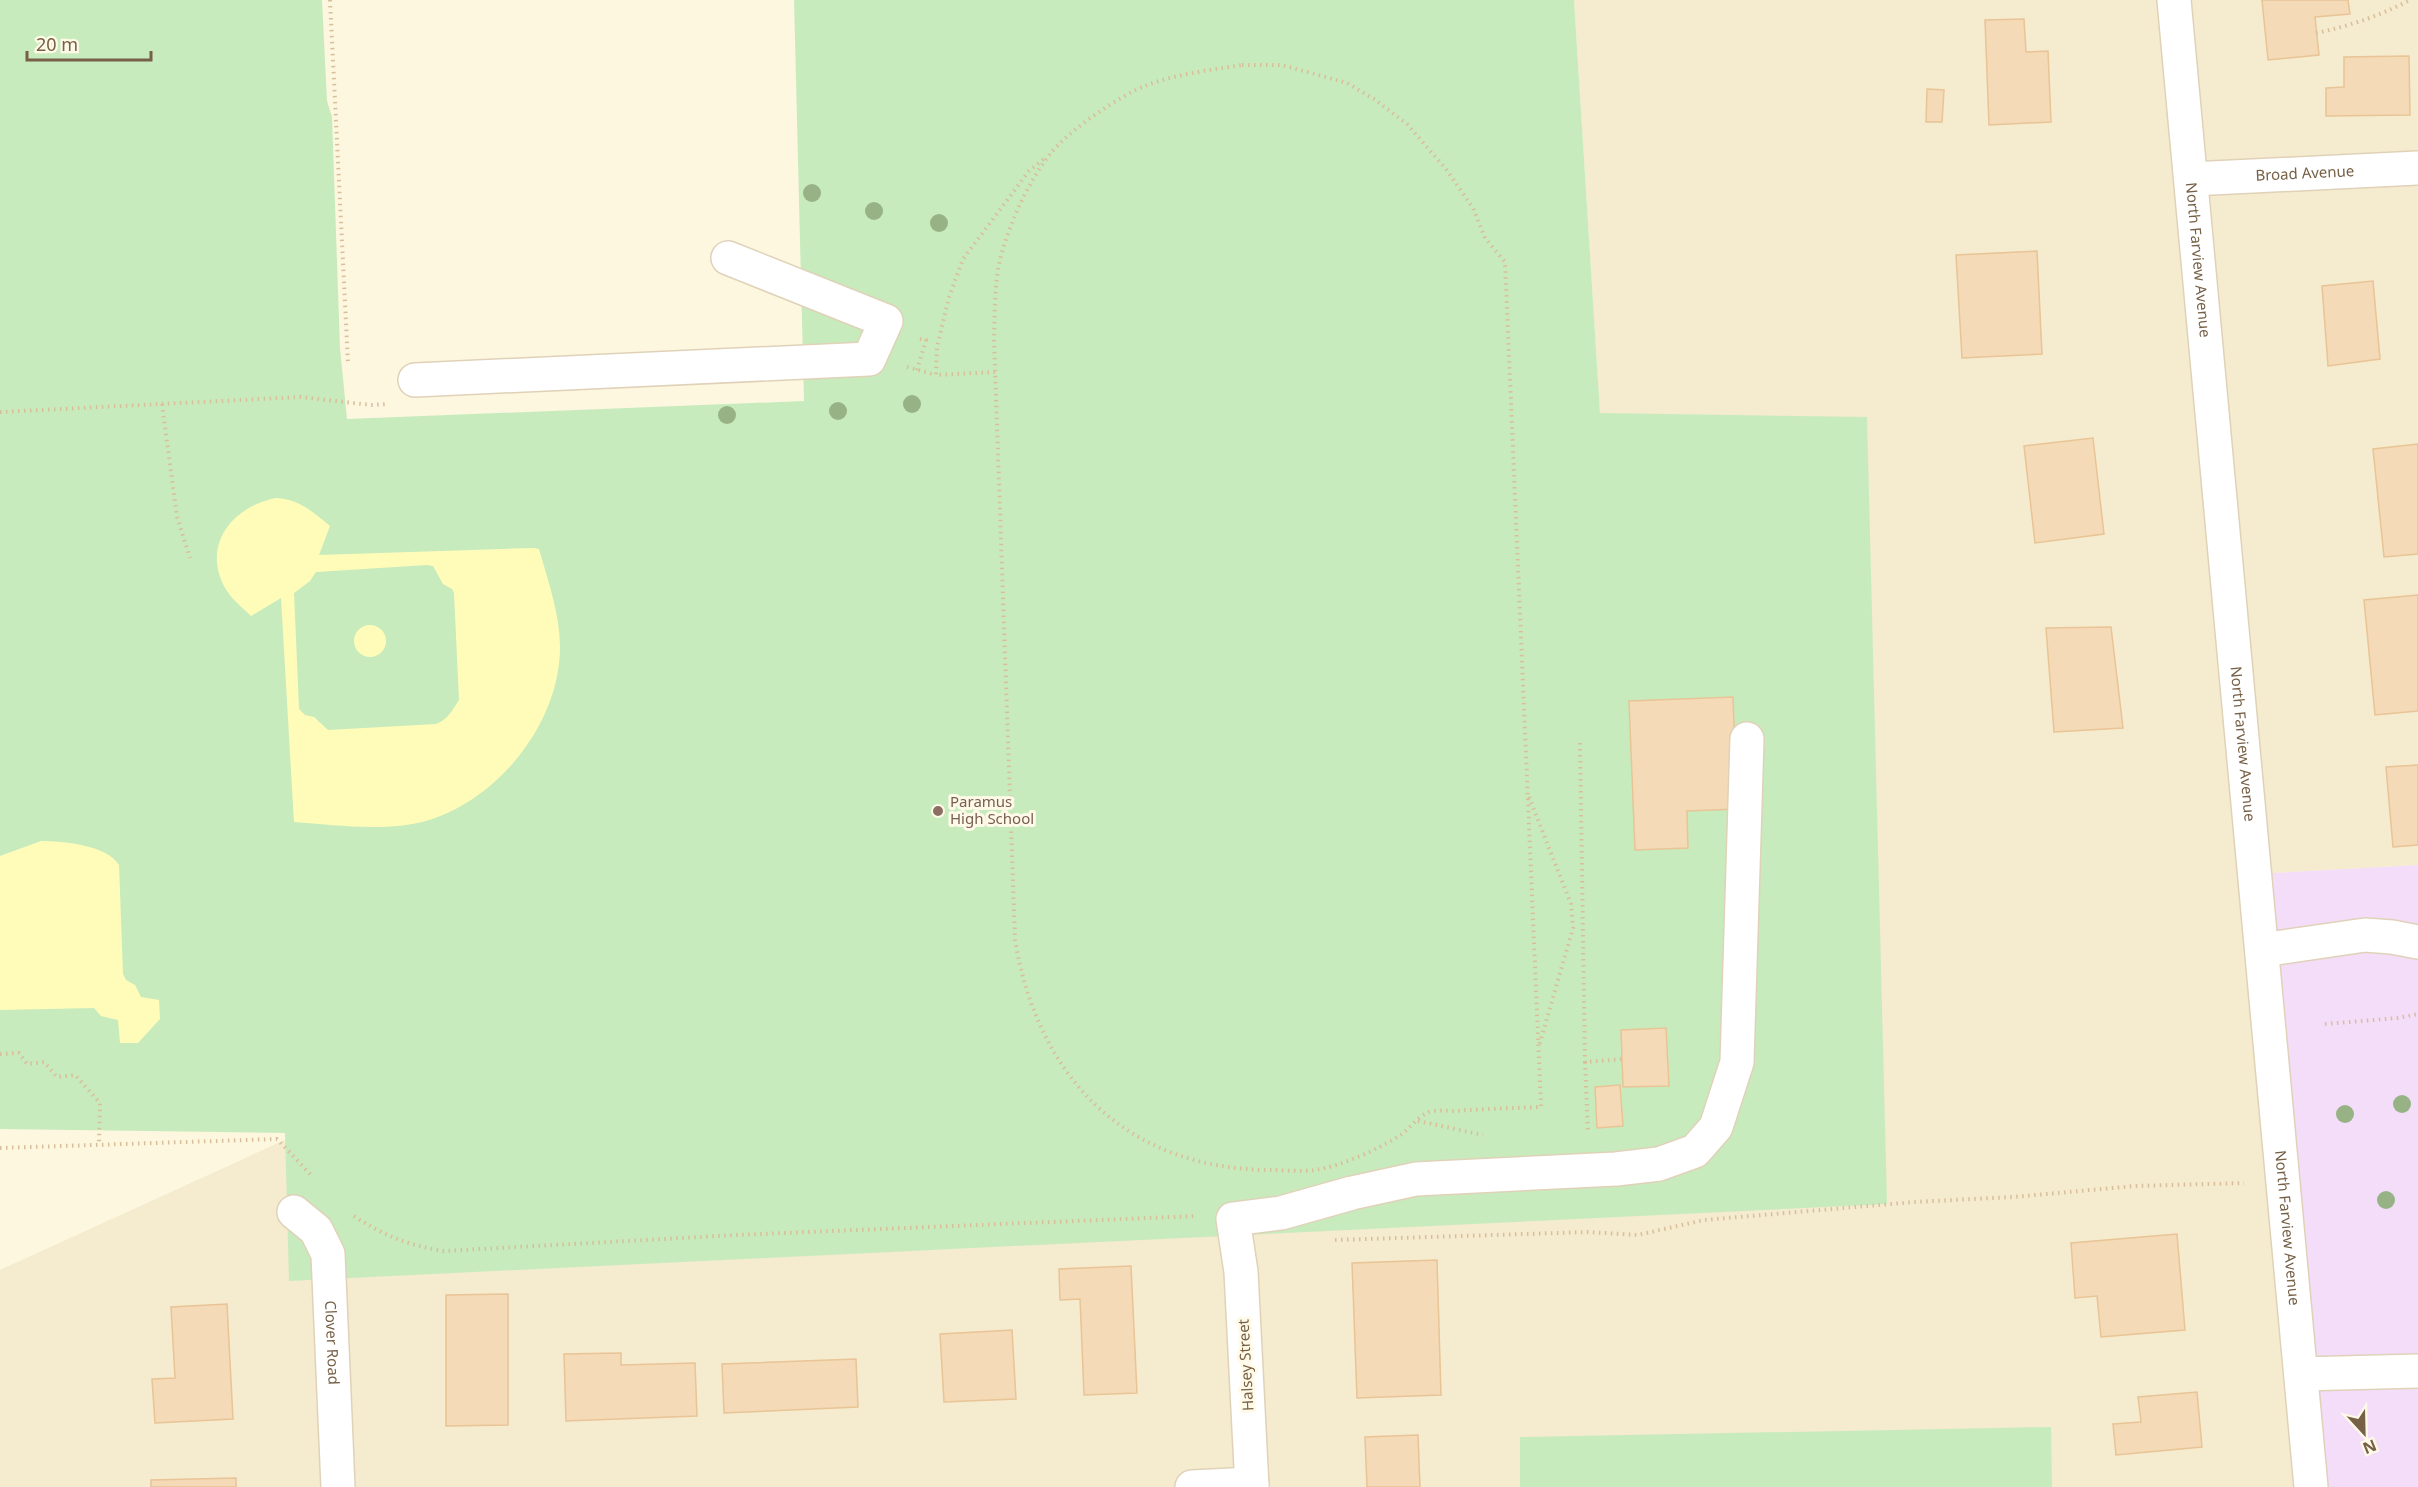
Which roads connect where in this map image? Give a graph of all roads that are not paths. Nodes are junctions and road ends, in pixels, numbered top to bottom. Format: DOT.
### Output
graph roads {
  1 [pos="2174,0"];
  2 [pos="2418,168"];
  3 [pos="2191,179"];
  4 [pos="728,258"];
  5 [pos="416,380"];
  6 [pos="1747,739"];
  7 [pos="2418,916"];
  8 [pos="2365,935"];
  9 [pos="2418,942"];
  10 [pos="2262,950"];
  11 [pos="294,1212"];
  12 [pos="2418,1371"];
  13 [pos="2301,1374"];
  14 [pos="1252,1485"];
  15 [pos="338,1487"];
  16 [pos="1192,1487"];
  17 [pos="2311,1487"];
  1 -- 3 [label="street, North Farview Avenue"];
  2 -- 3 [label="street, Broad Avenue"];
  3 -- 10 [label="street, North Farview Avenue"];
  4 -- 5 [label="street"];
  6 -- 14 [label="street, Halsey Street"];
  7 -- 8 [label="street"];
  8 -- 9 [label="street"];
  8 -- 10 [label="street"];
  10 -- 13 [label="street, North Farview Avenue"];
  11 -- 15 [label="street, Clover Road"];
  12 -- 13 [label="street"];
  13 -- 17 [label="street, North Farview Avenue"];
  14 -- 16 [label="street"];
}
